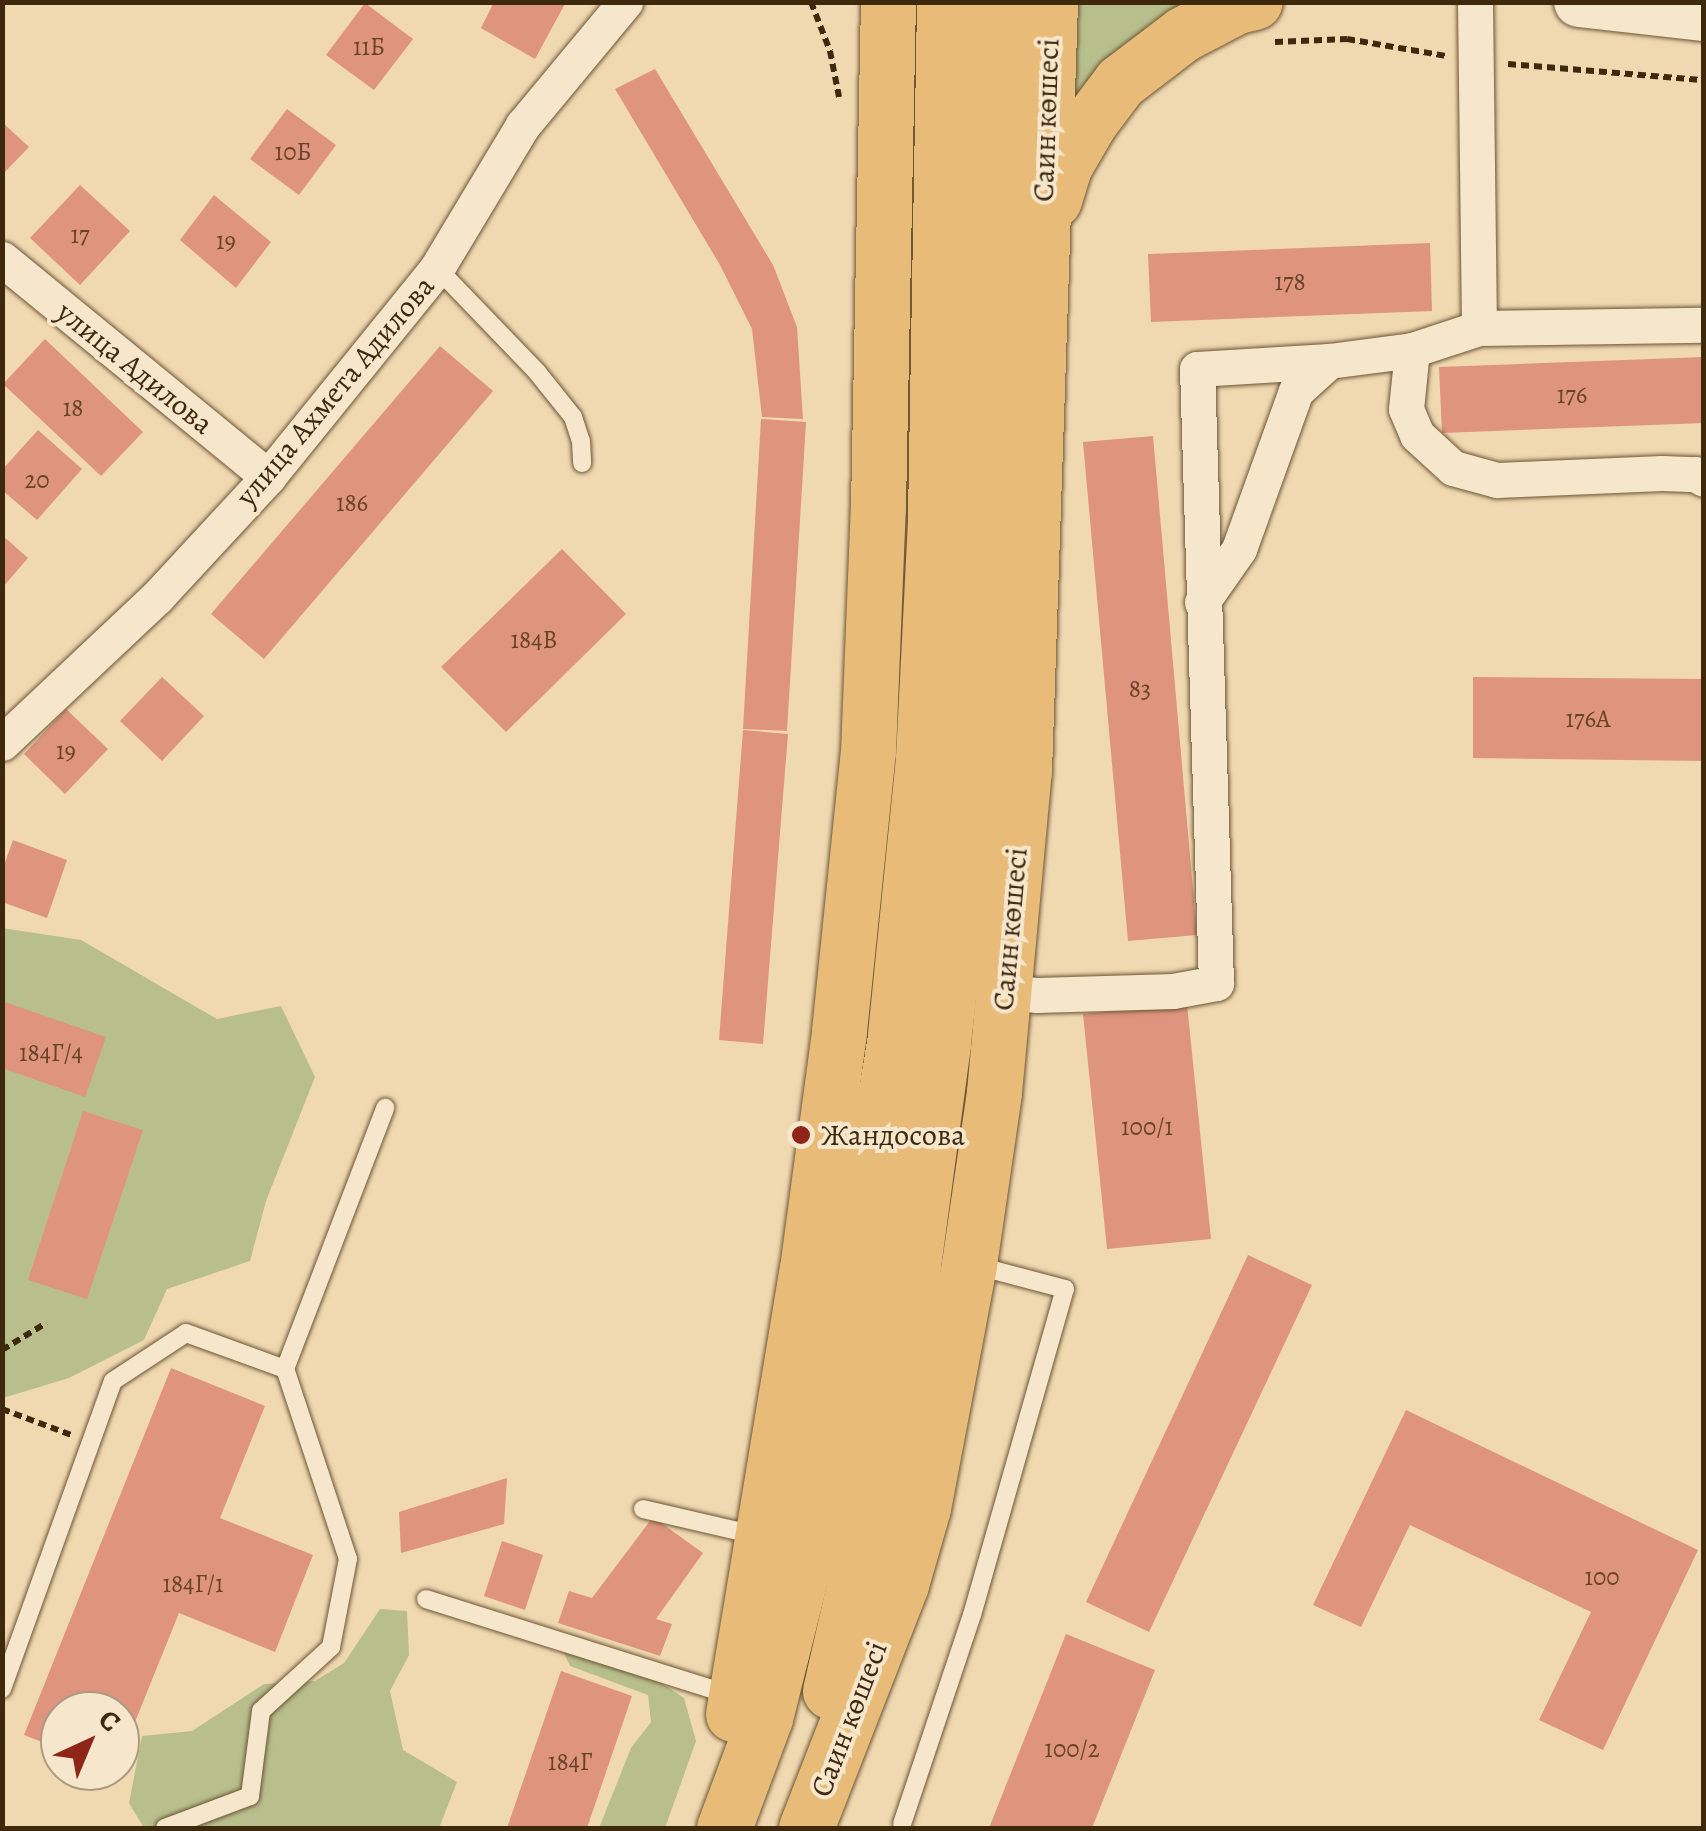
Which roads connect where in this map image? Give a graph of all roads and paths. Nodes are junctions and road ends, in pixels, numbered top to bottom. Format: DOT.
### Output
graph roads {
  1 [pos="625,2"];
  2 [pos="811,2"];
  3 [pos="847,2"];
  4 [pos="888,2"];
  5 [pos="1476,2"];
  6 [pos="1579,2"];
  7 [pos="997,4"];
  8 [pos="1704,16"];
  9 [pos="1257,24"];
  10 [pos="1473,60"];
  11 [pos="1704,80"];
  12 [pos="841,106"];
  13 [pos="886,168"];
  14 [pos="1042,236"];
  15 [pos="2,259"];
  16 [pos="437,268"];
  17 [pos="1704,325"];
  18 [pos="1480,328"];
  19 [pos="1412,350"];
  20 [pos="1329,361"];
  21 [pos="582,463"];
  22 [pos="268,477"];
  23 [pos="1704,479"];
  24 [pos="1202,602"];
  25 [pos="2,743"];
  26 [pos="1004,990"];
  27 [pos="385,1108"];
  28 [pos="969,1264"];
  29 [pos="46,1323"];
  30 [pos="2,1350"];
  31 [pos="286,1369"];
  32 [pos="2,1409"];
  33 [pos="91,1443"];
  34 [pos="643,1509"];
  35 [pos="762,1537"];
  36 [pos="426,1599"];
  37 [pos="2,1688"];
  38 [pos="736,1696"];
  39 [pos="902,1824"];
  40 [pos="165,1828"];
  41 [pos="704,1828"];
  42 [pos="724,1828"];
  43 [pos="798,1828"];
  44 [pos="806,1828"];
  1 -- 16 [label="street, улица Ахмета Адилова"];
  2 -- 12 [label="path"];
  3 -- 13 [label="main road"];
  4 -- 13 [label="main road"];
  5 -- 10 [label="street"];
  6 -- 8 [label="main road"];
  7 -- 14 [label="main road, Саин көшесі"];
  7 -- 42 [label="main road"];
  7 -- 43 [label="main road, Саин көшесі"];
  9 -- 10 [label="path"];
  9 -- 14 [label="main road"];
  10 -- 11 [label="path"];
  10 -- 18 [label="street"];
  13 -- 35 [label="main road"];
  14 -- 26 [label="main road, Саин көшесі"];
  15 -- 22 [label="street, улица Адилова"];
  16 -- 21 [label="lane"];
  16 -- 22 [label="street, улица Ахмета Адилова"];
  17 -- 18 [label="street"];
  18 -- 19 [label="street"];
  19 -- 20 [label="street"];
  19 -- 23 [label="street"];
  20 -- 24 [label="street"];
  20 -- 24 [label="street"];
  22 -- 25 [label="street, улица Ахмета Адилова"];
  24 -- 26 [label="street"];
  26 -- 28 [label="main road, Саин көшесі"];
  27 -- 31 [label="lane"];
  28 -- 39 [label="lane"];
  28 -- 44 [label="main road, Саин көшесі"];
  29 -- 30 [label="path"];
  31 -- 33 [label="lane"];
  31 -- 40 [label="lane"];
  32 -- 33 [label="path"];
  33 -- 37 [label="lane"];
  34 -- 35 [label="lane"];
  35 -- 38 [label="main road"];
  36 -- 38 [label="lane"];
  38 -- 41 [label="main road"];
}
